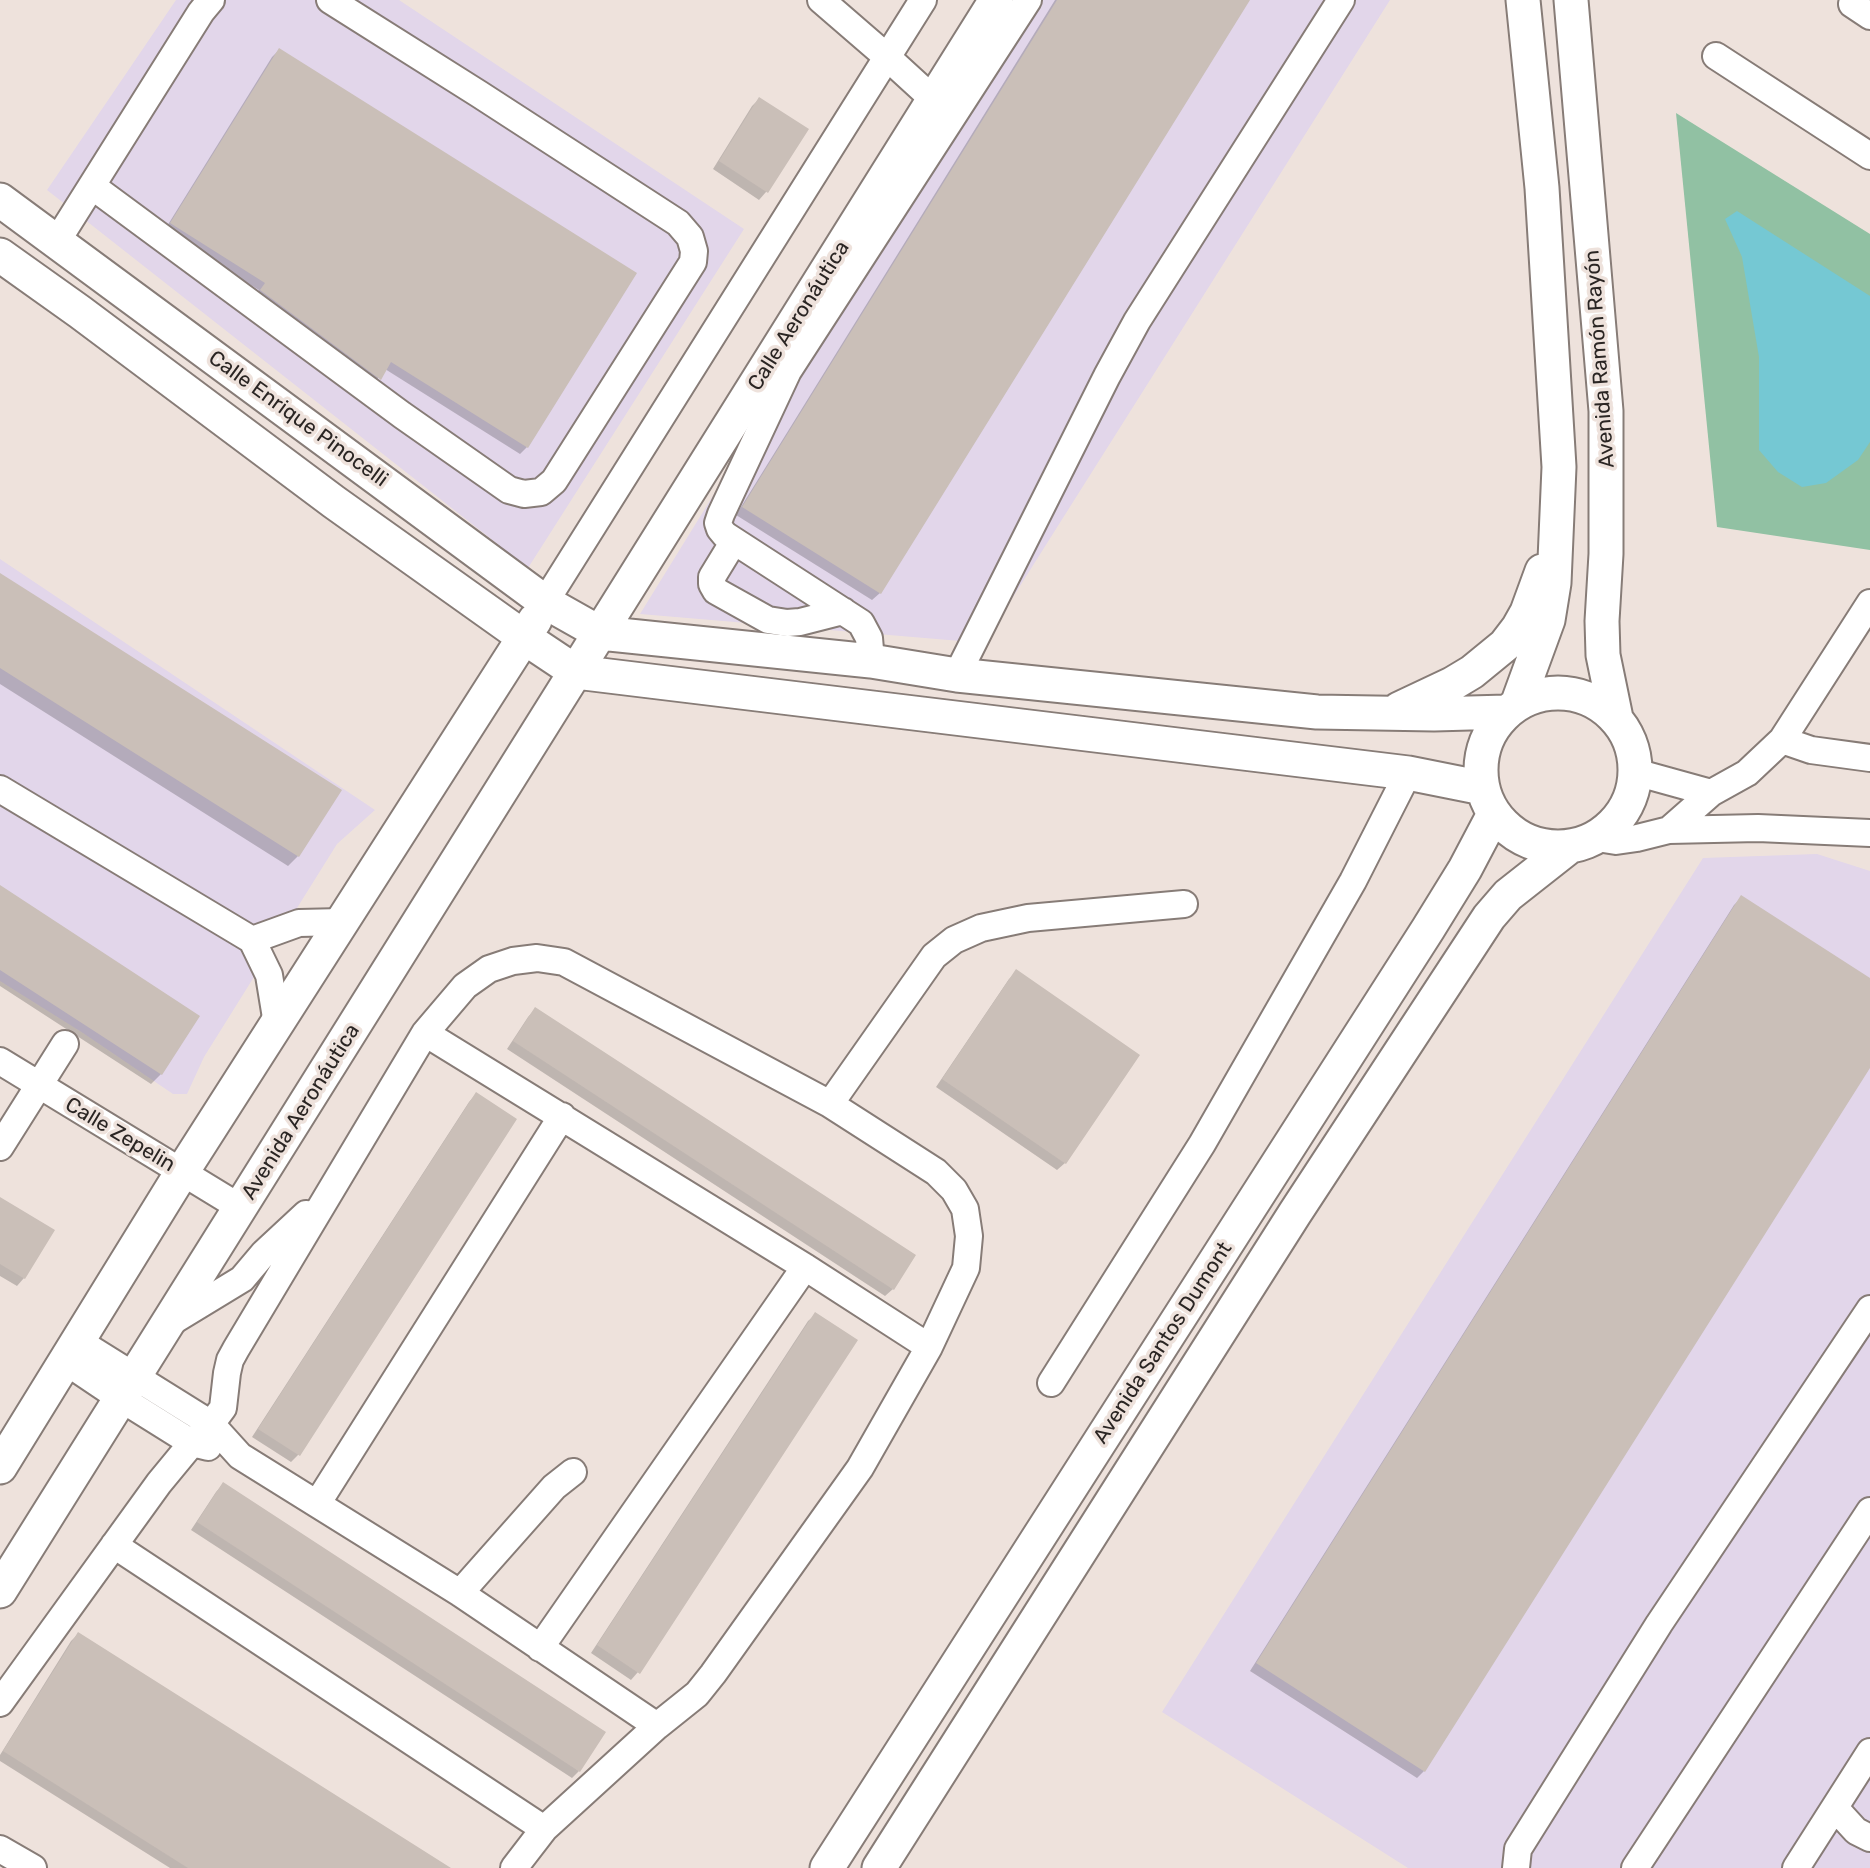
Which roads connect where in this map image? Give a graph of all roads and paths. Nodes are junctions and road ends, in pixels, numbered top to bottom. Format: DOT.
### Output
graph roads {
  1 [pos="211,0"];
  2 [pos="330,0"];
  3 [pos="821,0"];
  4 [pos="923,0"];
  5 [pos="996,0"];
  6 [pos="1028,0"];
  7 [pos="1341,0"];
  8 [pos="1523,0"];
  9 [pos="1571,0"];
  10 [pos="1716,56"];
  11 [pos="887,57"];
  12 [pos="934,100"];
  13 [pos="1870,156"];
  14 [pos="92,186"];
  15 [pos="0,200"];
  16 [pos="57,241"];
  17 [pos="0,254"];
  18 [pos="1557,529"];
  19 [pos="734,541"];
  20 [pos="545,602"];
  21 [pos="1870,603"];
  22 [pos="843,611"];
  23 [pos="600,632"];
  24 [pos="525,638"];
  25 [pos="871,661"];
  26 [pos="576,672"];
  27 [pos="957,675"];
  28 [pos="1512,707"];
  29 [pos="1392,712"];
  30 [pos="1616,718"];
  31 [pos="1782,740"];
  32 [pos="1870,758"];
  33 [pos="1635,772"];
  34 [pos="1408,773"];
  35 [pos="0,789"];
  36 [pos="1711,793"];
  37 [pos="1488,801"];
  38 [pos="1669,830"];
  39 [pos="1870,833"];
  40 [pos="1583,842"];
  41 [pos="1184,904"];
  42 [pos="342,922"];
  43 [pos="252,940"];
  44 [pos="277,1024"];
  45 [pos="425,1032"];
  46 [pos="65,1044"];
  47 [pos="0,1061"];
  48 [pos="38,1085"];
  49 [pos="830,1104"];
  50 [pos="562,1116"];
  51 [pos="0,1147"];
  52 [pos="181,1172"];
  53 [pos="330,1191"];
  54 [pos="241,1208"];
  55 [pos="805,1267"];
  56 [pos="1870,1309"];
  57 [pos="166,1325"];
  58 [pos="929,1347"];
  59 [pos="71,1351"];
  60 [pos="1051,1383"];
  61 [pos="127,1387"];
  62 [pos="211,1424"];
  63 [pos="192,1443"];
  64 [pos="240,1456"];
  65 [pos="0,1467"];
  66 [pos="572,1472"];
  67 [pos="317,1504"];
  68 [pos="1870,1511"];
  69 [pos="114,1545"];
  70 [pos="1,1587"];
  71 [pos="460,1593"];
  72 [pos="540,1647"];
  73 [pos="0,1703"];
  74 [pos="657,1726"];
  75 [pos="1870,1752"];
  76 [pos="1835,1808"];
  77 [pos="544,1829"];
  78 [pos="1870,1839"];
  79 [pos="0,1849"];
  80 [pos="33,1868"];
  81 [pos="514,1868"];
  82 [pos="827,1868"];
  83 [pos="879,1868"];
  84 [pos="1516,1868"];
  85 [pos="1635,1868"];
  86 [pos="1796,1868"];
  1 -- 14 [label="street"];
  2 -- 14 [label="street"];
  3 -- 11 [label="street"];
  4 -- 11 [label="street"];
  5 -- 12 [label="main road, Calle Aeronáutica"];
  6 -- 19 [label="street"];
  7 -- 27 [label="street"];
  8 -- 18 [label="main road"];
  9 -- 30 [label="main road, Avenida Ramón Rayón"];
  10 -- 13 [label="street"];
  11 -- 12 [label="street"];
  11 -- 20 [label="street"];
  12 -- 23 [label="main road, Calle Aeronáutica"];
  14 -- 16 [label="street"];
  15 -- 16 [label="main road, Calle Enrique Pinocelli"];
  16 -- 20 [label="main road, Calle Enrique Pinocelli"];
  17 -- 24 [label="main road, Calle Enrique Pinocelli"];
  18 -- 28 [label="main road"];
  18 -- 29 [label="main road"];
  19 -- 22 [label="street"];
  19 -- 22 [label="street"];
  20 -- 23 [label="main road, Calle Enrique Pinocelli"];
  20 -- 24 [label="main road"];
  21 -- 31 [label="street"];
  22 -- 25 [label="street"];
  23 -- 25 [label="main road"];
  23 -- 26 [label="main road, Avenida Aeronáutica"];
  24 -- 26 [label="main road, Calle Enrique Pinocelli"];
  24 -- 42 [label="main road"];
  25 -- 27 [label="main road"];
  26 -- 34 [label="main road"];
  26 -- 54 [label="main road, Avenida Aeronáutica"];
  27 -- 29 [label="main road"];
  28 -- 29 [label="main road"];
  28 -- 30 [label="main road"];
  28 -- 37 [label="main road"];
  30 -- 33 [label="main road"];
  31 -- 32 [label="street"];
  31 -- 36 [label="street"];
  33 -- 36 [label="street"];
  33 -- 40 [label="main road"];
  34 -- 37 [label="main road"];
  34 -- 60 [label="street"];
  35 -- 43 [label="street"];
  36 -- 38 [label="street"];
  37 -- 40 [label="main road"];
  37 -- 82 [label="main road, Avenida Santos Dumont"];
  38 -- 39 [label="street"];
  38 -- 40 [label="street"];
  40 -- 83 [label="main road, Avenida Santos Dumont"];
  41 -- 49 [label="street"];
  42 -- 43 [label="street"];
  42 -- 44 [label="main road"];
  43 -- 44 [label="street"];
  44 -- 52 [label="main road"];
  45 -- 49 [label="street"];
  45 -- 50 [label="street"];
  45 -- 53 [label="street"];
  46 -- 48 [label="street"];
  47 -- 48 [label="street, Calle Zepelin"];
  48 -- 51 [label="street"];
  48 -- 52 [label="street, Calle Zepelin"];
  49 -- 58 [label="street"];
  50 -- 55 [label="street"];
  50 -- 67 [label="street"];
  52 -- 54 [label="street, Calle Zepelin"];
  52 -- 59 [label="main road"];
  53 -- 57 [label="street"];
  53 -- 62 [label="street"];
  54 -- 57 [label="main road, Avenida Aeronáutica"];
  55 -- 58 [label="street"];
  55 -- 72 [label="street"];
  56 -- 84 [label="street"];
  57 -- 61 [label="main road, Avenida Aeronáutica"];
  58 -- 74 [label="street"];
  59 -- 61 [label="street"];
  59 -- 65 [label="main road"];
  61 -- 62 [label="street"];
  61 -- 63 [label="street"];
  61 -- 70 [label="main road, Avenida Aeronáutica"];
  62 -- 63 [label="street"];
  62 -- 64 [label="street"];
  63 -- 64 [label="street"];
  63 -- 69 [label="street"];
  64 -- 67 [label="street"];
  66 -- 71 [label="street"];
  67 -- 71 [label="street"];
  68 -- 85 [label="street"];
  69 -- 73 [label="street"];
  69 -- 77 [label="street"];
  71 -- 72 [label="street"];
  72 -- 74 [label="street"];
  74 -- 77 [label="street"];
  75 -- 76 [label="street"];
  76 -- 78 [label="street"];
  76 -- 86 [label="street"];
  77 -- 81 [label="street"];
  79 -- 80 [label="street"];
}
